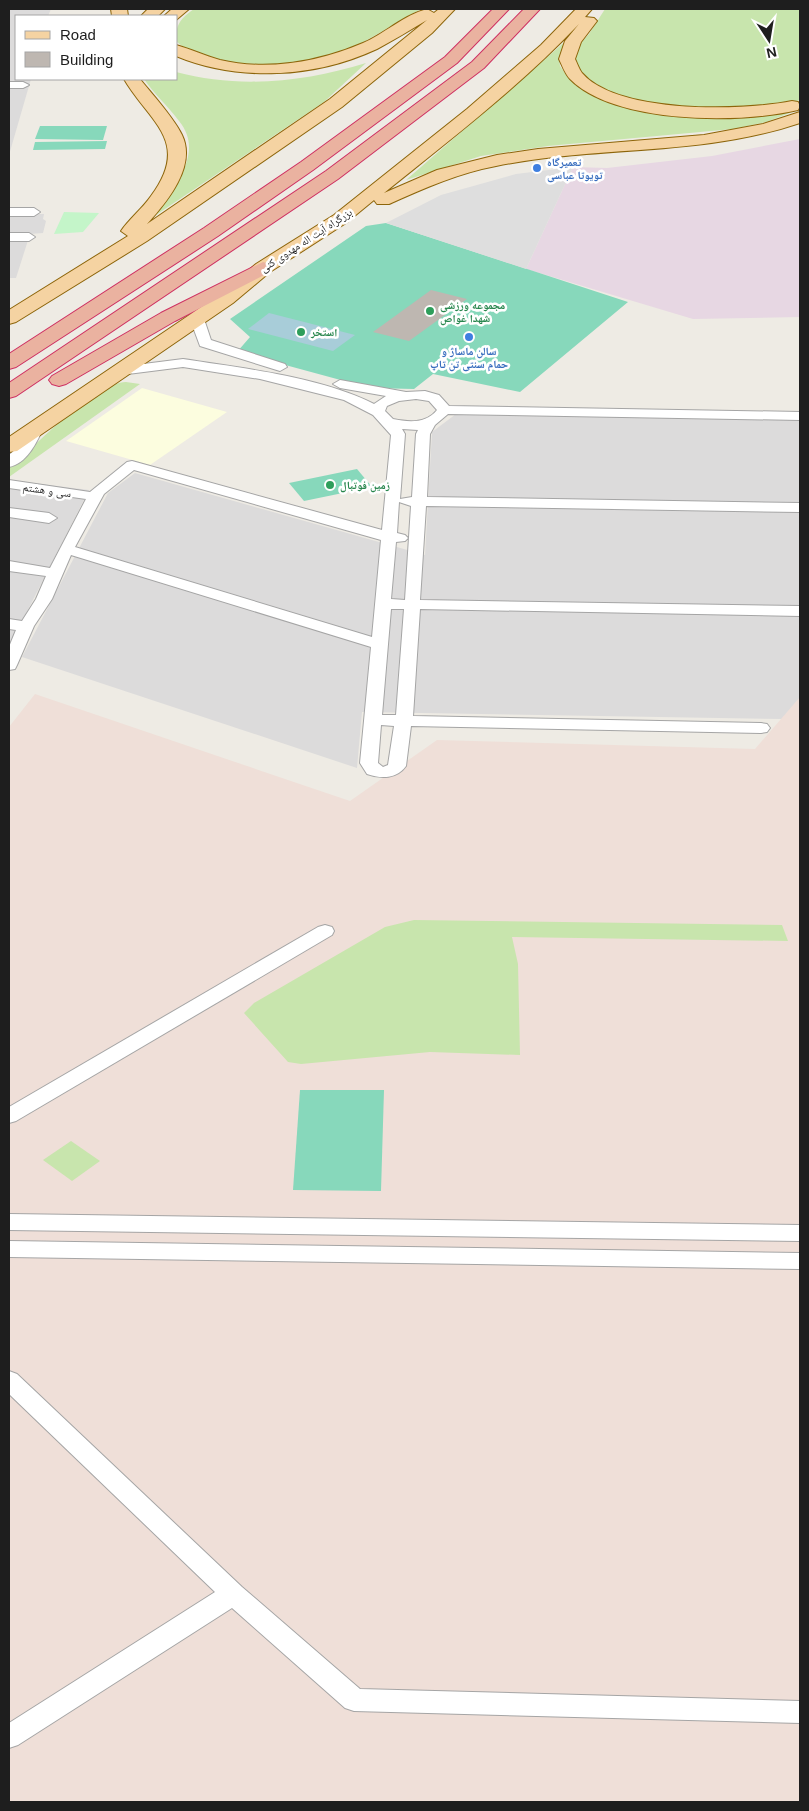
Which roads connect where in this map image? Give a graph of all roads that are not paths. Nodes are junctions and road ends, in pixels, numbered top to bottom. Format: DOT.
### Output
graph roads {
  1 [pos="437,9"];
  2 [pos="447,9"];
  3 [pos="501,9"];
  4 [pos="532,9"];
  5 [pos="584,9"];
  6 [pos="590,9"];
  7 [pos="426,30"];
  8 [pos="178,51"];
  9 [pos="178,64"];
  10 [pos="133,80"];
  11 [pos="9,84"];
  12 [pos="23,84"];
  13 [pos="800,104"];
  14 [pos="800,117"];
  15 [pos="9,212"];
  16 [pos="34,212"];
  17 [pos="340,219"];
  18 [pos="9,237"];
  19 [pos="29,237"];
  20 [pos="101,260"];
  21 [pos="263,268"];
  22 [pos="9,318"];
  23 [pos="197,319"];
  24 [pos="9,363"];
  25 [pos="120,371"];
  26 [pos="9,392"];
  27 [pos="405,396"];
  28 [pos="9,410"];
  29 [pos="444,410"];
  30 [pos="800,416"];
  31 [pos="384,417"];
  32 [pos="429,423"];
  33 [pos="36,428"];
  34 [pos="9,446"];
  35 [pos="9,463"];
  36 [pos="9,484"];
  37 [pos="86,495"];
  38 [pos="392,501"];
  39 [pos="418,502"];
  40 [pos="800,508"];
  41 [pos="9,512"];
  42 [pos="49,518"];
  43 [pos="389,537"];
  44 [pos="416,538"];
  45 [pos="66,549"];
  46 [pos="9,566"];
  47 [pos="55,573"];
  48 [pos="383,604"];
  49 [pos="412,604"];
  50 [pos="800,611"];
  51 [pos="9,624"];
  52 [pos="26,626"];
  53 [pos="379,644"];
  54 [pos="9,665"];
  55 [pos="372,720"];
  56 [pos="403,720"];
  57 [pos="761,728"];
  58 [pos="325,931"];
  59 [pos="9,1116"];
  60 [pos="9,1222"];
  61 [pos="800,1233"];
  62 [pos="9,1249"];
  63 [pos="800,1261"];
  64 [pos="9,1380"];
  65 [pos="233,1594"];
  66 [pos="800,1712"];
  67 [pos="9,1737"];
  1 -- 8 [label="main road"];
  2 -- 7 [label="main road"];
  3 -- 24 [label="highway"];
  4 -- 26 [label="highway"];
  5 -- 17 [label="main road, بزرگراه آیت اله مهدوی کنی"];
  6 -- 13 [label="main road"];
  7 -- 9 [label="main road"];
  7 -- 20 [label="main road"];
  10 -- 20 [label="main road"];
  11 -- 12 [label="street"];
  14 -- 17 [label="main road"];
  15 -- 16 [label="street"];
  17 -- 21 [label="main road, بزرگراه آیت اله مهدوی کنی"];
  18 -- 19 [label="street"];
  20 -- 22 [label="main road"];
  21 -- 23 [label="main road, بزرگراه آیت اله مهدوی کنی"];
  21 -- 28 [label="highway"];
  23 -- 25 [label="main road, بزرگراه آیت اله مهدوی کنی"];
  23 -- 27 [label="street"];
  25 -- 31 [label="street"];
  25 -- 33 [label="main road, بزرگراه آیت اله مهدوی کنی"];
  27 -- 29 [label="street"];
  27 -- 31 [label="street"];
  29 -- 30 [label="street"];
  29 -- 32 [label="street"];
  31 -- 32 [label="street"];
  31 -- 38 [label="street"];
  32 -- 39 [label="street"];
  33 -- 34 [label="main road, بزرگراه آیت اله مهدوی کنی"];
  33 -- 35 [label="street"];
  36 -- 37 [label="street, سی و هشتم"];
  38 -- 39 [label="street"];
  38 -- 43 [label="street"];
  39 -- 40 [label="street"];
  39 -- 44 [label="street"];
  41 -- 42 [label="street"];
  43 -- 44 [label="street"];
  43 -- 45 [label="street"];
  43 -- 48 [label="street"];
  44 -- 49 [label="street"];
  45 -- 52 [label="street"];
  45 -- 53 [label="street"];
  46 -- 47 [label="street"];
  48 -- 49 [label="street"];
  48 -- 53 [label="street"];
  49 -- 50 [label="street"];
  49 -- 56 [label="street"];
  51 -- 52 [label="street"];
  52 -- 54 [label="street"];
  53 -- 55 [label="street"];
  55 -- 56 [label="street"];
  55 -- 56 [label="street"];
  56 -- 57 [label="street"];
  58 -- 59 [label="street"];
  60 -- 61 [label="street"];
  62 -- 63 [label="street"];
  64 -- 65 [label="street"];
  65 -- 66 [label="street"];
  65 -- 67 [label="street"];
}
